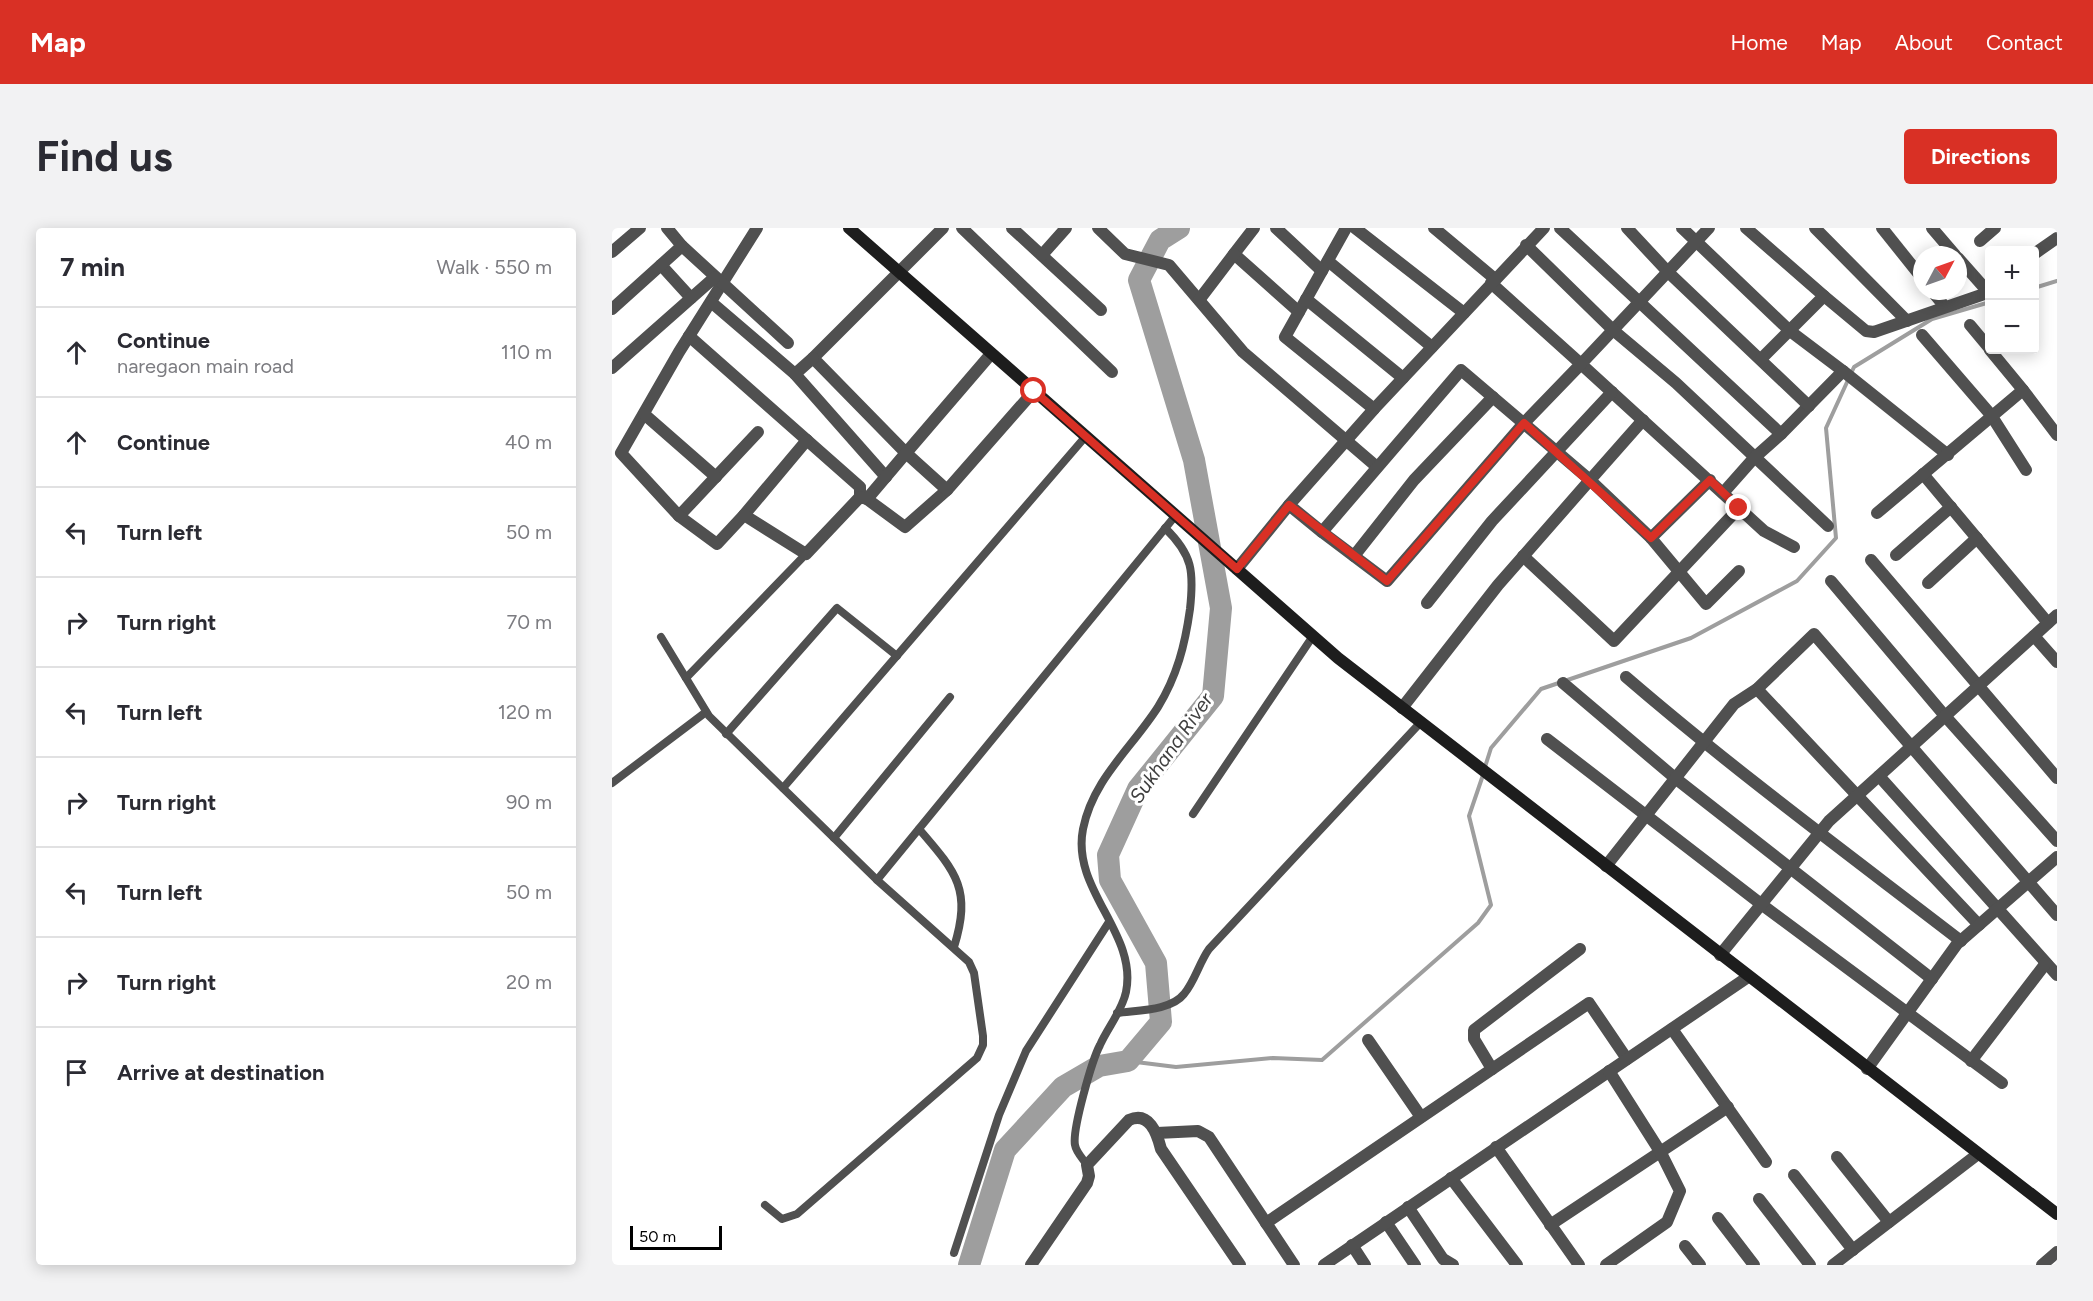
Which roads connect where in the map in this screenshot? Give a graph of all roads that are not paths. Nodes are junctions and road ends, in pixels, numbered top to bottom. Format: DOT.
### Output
graph roads {
  1 [pos="640,228"];
  2 [pos="667,228"];
  3 [pos="757,228"];
  4 [pos="849,228"];
  5 [pos="943,228"];
  6 [pos="962,228"];
  7 [pos="1012,228"];
  8 [pos="1066,228"];
  9 [pos="1098,228"];
  10 [pos="1254,228"];
  11 [pos="1276,228"];
  12 [pos="1355,228"];
  13 [pos="1434,228"];
  14 [pos="1544,228"];
  15 [pos="1560,228"];
  16 [pos="1627,228"];
  17 [pos="1683,228"];
  18 [pos="1709,228"];
  19 [pos="1746,228"];
  20 [pos="1815,228"];
  21 [pos="1882,228"];
  22 [pos="1932,228"];
  23 [pos="1995,228"];
  24 [pos="2051,228"];
  25 [pos="1340,231"];
  26 [pos="2057,237"];
  27 [pos="1697,241"];
  28 [pos="1980,241"];
  29 [pos="1526,245"];
  30 [pos="682,246"];
  31 [pos="1948,246"];
  32 [pos="2039,250"];
  33 [pos="612,252"];
  34 [pos="1234,254"];
  35 [pos="1042,255"];
  36 [pos="661,265"];
  37 [pos="1325,266"];
  38 [pos="1913,267"];
  39 [pos="1967,268"];
  40 [pos="899,272"];
  41 [pos="1668,272"];
  42 [pos="718,281"];
  43 [pos="1493,281"];
  44 [pos="1985,288"];
  45 [pos="1985,294"];
  46 [pos="1824,296"];
  47 [pos="691,298"];
  48 [pos="1306,299"];
  49 [pos="1199,300"];
  50 [pos="1939,300"];
  51 [pos="1640,301"];
  52 [pos="711,302"];
  53 [pos="1945,307"];
  54 [pos="612,309"];
  55 [pos="1101,310"];
  56 [pos="1299,312"];
  57 [pos="1464,313"];
  58 [pos="1907,321"];
  59 [pos="1970,325"];
  60 [pos="1613,330"];
  61 [pos="1790,331"];
  62 [pos="1922,335"];
  63 [pos="690,336"];
  64 [pos="788,343"];
  65 [pos="1985,343"];
  66 [pos="1432,347"];
  67 [pos="991,354"];
  68 [pos="1994,354"];
  69 [pos="813,358"];
  70 [pos="1761,359"];
  71 [pos="1581,364"];
  72 [pos="612,368"];
  73 [pos="1843,371"];
  74 [pos="1112,372"];
  75 [pos="795,374"];
  76 [pos="1403,378"];
  77 [pos="2023,390"];
  78 [pos="1034,391"];
  79 [pos="1612,392"];
  80 [pos="1493,397"];
  81 [pos="1809,406"];
  82 [pos="1374,409"];
  83 [pos="644,414"];
  84 [pos="1991,415"];
  85 [pos="1643,420"];
  86 [pos="1524,423"];
  87 [pos="758,432"];
  88 [pos="1781,434"];
  89 [pos="2057,435"];
  90 [pos="1086,436"];
  91 [pos="807,440"];
  92 [pos="1347,441"];
  93 [pos="617,449"];
  94 [pos="1557,451"];
  95 [pos="906,453"];
  96 [pos="1947,455"];
  97 [pos="1754,458"];
  98 [pos="1377,467"];
  99 [pos="2026,470"];
  100 [pos="1923,474"];
  101 [pos="716,477"];
  102 [pos="886,477"];
  103 [pos="1590,480"];
  104 [pos="1710,480"];
  105 [pos="946,490"];
  106 [pos="1723,493"];
  107 [pos="864,498"];
  108 [pos="1289,505"];
  109 [pos="1951,507"];
  110 [pos="1739,508"];
  111 [pos="1877,513"];
  112 [pos="744,515"];
  113 [pos="1176,515"];
  114 [pos="679,516"];
  115 [pos="1828,526"];
  116 [pos="1165,528"];
  117 [pos="1322,532"];
  118 [pos="1651,538"];
  119 [pos="1977,538"];
  120 [pos="1794,548"];
  121 [pos="807,555"];
  122 [pos="1896,555"];
  123 [pos="1354,556"];
  124 [pos="1523,556"];
  125 [pos="1871,560"];
  126 [pos="1237,569"];
  127 [pos="1679,570"];
  128 [pos="1739,571"];
  129 [pos="1831,581"];
  130 [pos="1928,583"];
  131 [pos="1427,603"];
  132 [pos="2053,619"];
  133 [pos="1313,636"];
  134 [pos="2034,636"];
  135 [pos="661,637"];
  136 [pos="897,656"];
  137 [pos="2057,662"];
  138 [pos="1626,677"];
  139 [pos="686,678"];
  140 [pos="1563,684"];
  141 [pos="1977,688"];
  142 [pos="1757,689"];
  143 [pos="950,697"];
  144 [pos="1402,708"];
  145 [pos="706,712"];
  146 [pos="1945,716"];
  147 [pos="1421,722"];
  148 [pos="726,734"];
  149 [pos="1547,739"];
  150 [pos="1703,743"];
  151 [pos="1912,746"];
  152 [pos="1879,776"];
  153 [pos="1675,778"];
  154 [pos="2057,778"];
  155 [pos="612,783"];
  156 [pos="783,788"];
  157 [pos="1858,794"];
  158 [pos="1193,814"];
  159 [pos="1646,815"];
  160 [pos="919,829"];
  161 [pos="1818,834"];
  162 [pos="834,838"];
  163 [pos="2057,840"];
  164 [pos="2057,857"];
  165 [pos="1606,866"];
  166 [pos="1790,869"];
  167 [pos="877,880"];
  168 [pos="2029,882"];
  169 [pos="1761,904"];
  170 [pos="1998,908"];
  171 [pos="2057,915"];
  172 [pos="1109,922"];
  173 [pos="1978,925"];
  174 [pos="1961,941"];
  175 [pos="954,947"];
  176 [pos="1580,949"];
  177 [pos="1720,955"];
  178 [pos="2046,963"];
  179 [pos="2057,975"];
  180 [pos="1748,977"];
  181 [pos="1932,979"];
  182 [pos="1907,1012"];
  183 [pos="1117,1013"];
  184 [pos="1672,1029"];
  185 [pos="1368,1040"];
  186 [pos="1627,1059"];
  187 [pos="1971,1061"];
  188 [pos="1492,1069"];
  189 [pos="1867,1069"];
  190 [pos="1609,1071"];
  191 [pos="2002,1083"];
  192 [pos="1728,1107"];
  193 [pos="1421,1117"];
  194 [pos="1157,1133"];
  195 [pos="1496,1147"];
  196 [pos="1661,1153"];
  197 [pos="1978,1154"];
  198 [pos="1838,1157"];
  199 [pos="1766,1162"];
  200 [pos="1087,1164"];
  201 [pos="1794,1174"];
  202 [pos="1451,1178"];
  203 [pos="1759,1199"];
  204 [pos="765,1205"];
  205 [pos="1408,1207"];
  206 [pos="2054,1208"];
  207 [pos="1718,1218"];
  208 [pos="1386,1222"];
  209 [pos="1889,1222"];
  210 [pos="1266,1223"];
  211 [pos="1550,1225"];
  212 [pos="1352,1245"];
  213 [pos="1685,1246"];
  214 [pos="1853,1250"];
  215 [pos="2057,1252"];
  216 [pos="954,1253"];
  217 [pos="1031,1265"];
  218 [pos="1240,1265"];
  219 [pos="1294,1265"];
  220 [pos="1324,1265"];
  221 [pos="1365,1265"];
  222 [pos="1415,1265"];
  223 [pos="1453,1265"];
  224 [pos="1517,1265"];
  225 [pos="1579,1265"];
  226 [pos="1606,1265"];
  227 [pos="1700,1265"];
  228 [pos="1754,1265"];
  229 [pos="1810,1265"];
  230 [pos="1833,1265"];
  231 [pos="2042,1265"];
  1 -- 33 [label="street"];
  2 -- 30 [label="street"];
  3 -- 42 [label="street"];
  4 -- 40 [label="street"];
  5 -- 40 [label="street"];
  6 -- 74 [label="street"];
  7 -- 35 [label="street"];
  8 -- 35 [label="street"];
  9 -- 49 [label="street"];
  10 -- 34 [label="street"];
  11 -- 37 [label="street"];
  12 -- 57 [label="street"];
  13 -- 43 [label="street"];
  14 -- 29 [label="street"];
  15 -- 51 [label="street"];
  16 -- 41 [label="street"];
  17 -- 27 [label="street"];
  18 -- 27 [label="street"];
  19 -- 46 [label="street"];
  20 -- 58 [label="street"];
  21 -- 38 [label="street"];
  22 -- 31 [label="street"];
  23 -- 28 [label="street"];
  24 -- 26 [label="street"];
  25 -- 37 [label="street"];
  26 -- 32 [label="street"];
  27 -- 41 [label="street"];
  27 -- 61 [label="street"];
  29 -- 43 [label="street"];
  29 -- 60 [label="street"];
  30 -- 36 [label="street"];
  30 -- 42 [label="street"];
  34 -- 49 [label="street"];
  34 -- 56 [label="street"];
  35 -- 55 [label="street"];
  36 -- 47 [label="street"];
  36 -- 54 [label="street"];
  37 -- 48 [label="street"];
  37 -- 66 [label="street"];
  39 -- 44 [label="street"];
  40 -- 67 [label="street"];
  40 -- 69 [label="street"];
  41 -- 51 [label="street"];
  41 -- 70 [label="street"];
  42 -- 47 [label="street"];
  42 -- 52 [label="street"];
  42 -- 64 [label="street"];
  43 -- 57 [label="street"];
  43 -- 71 [label="street"];
  45 -- 53 [label="street"];
  46 -- 58 [label="street"];
  46 -- 61 [label="street"];
  47 -- 72 [label="street"];
  48 -- 56 [label="street"];
  48 -- 76 [label="street"];
  49 -- 92 [label="street"];
  50 -- 53 [label="street"];
  51 -- 60 [label="street"];
  51 -- 88 [label="street"];
  52 -- 63 [label="street"];
  52 -- 75 [label="street"];
  53 -- 58 [label="street"];
  56 -- 82 [label="street"];
  57 -- 66 [label="street"];
  59 -- 65 [label="street"];
  60 -- 71 [label="street"];
  60 -- 97 [label="street"];
  61 -- 70 [label="street"];
  61 -- 73 [label="street"];
  62 -- 84 [label="street"];
  63 -- 83 [label="street"];
  63 -- 91 [label="street"];
  66 -- 76 [label="street"];
  67 -- 78 [label="street"];
  67 -- 95 [label="street"];
  68 -- 77 [label="street"];
  69 -- 75 [label="street"];
  69 -- 95 [label="street"];
  70 -- 81 [label="street"];
  71 -- 79 [label="street"];
  71 -- 86 [label="street"];
  73 -- 81 [label="street"];
  73 -- 96 [label="street"];
  75 -- 102 [label="street"];
  76 -- 82 [label="street"];
  77 -- 84 [label="street"];
  77 -- 89 [label="street"];
  78 -- 90 [label="street"];
  78 -- 105 [label="street"];
  79 -- 85 [label="street"];
  79 -- 94 [label="street"];
  80 -- 86 [label="street"];
  80 -- 98 [label="street"];
  80 -- 123 [label="street"];
  81 -- 88 [label="street"];
  82 -- 92 [label="street"];
  83 -- 93 [label="street"];
  83 -- 101 [label="street"];
  84 -- 96 [label="street"];
  84 -- 99 [label="street"];
  85 -- 103 [label="street"];
  85 -- 104 [label="street"];
  86 -- 94 [label="street"];
  86 -- 123 [label="street"];
  87 -- 101 [label="street"];
  88 -- 97 [label="street"];
  90 -- 113 [label="street"];
  90 -- 136 [label="lane"];
  91 -- 107 [label="street"];
  91 -- 112 [label="street"];
  92 -- 98 [label="street"];
  92 -- 108 [label="street"];
  93 -- 114 [label="street"];
  94 -- 103 [label="street"];
  94 -- 131 [label="street"];
  95 -- 102 [label="street"];
  95 -- 105 [label="street"];
  96 -- 100 [label="street"];
  97 -- 106 [label="street"];
  97 -- 115 [label="street"];
  98 -- 117 [label="street"];
  100 -- 109 [label="street"];
  100 -- 111 [label="street"];
  101 -- 114 [label="street"];
  102 -- 107 [label="street"];
  103 -- 118 [label="street"];
  103 -- 124 [label="street"];
  104 -- 106 [label="street"];
  104 -- 118 [label="street"];
  105 -- 107 [label="street"];
  106 -- 110 [label="street"];
  107 -- 121 [label="street"];
  108 -- 117 [label="street"];
  108 -- 126 [label="street"];
  109 -- 119 [label="street"];
  109 -- 122 [label="street"];
  110 -- 120 [label="street"];
  110 -- 127 [label="street"];
  112 -- 114 [label="street"];
  112 -- 121 [label="street"];
  113 -- 116 [label="lane"];
  113 -- 126 [label="street"];
  116 -- 160 [label="lane"];
  116 -- 172 [label="lane"];
  117 -- 123 [label="street"];
  118 -- 127 [label="street"];
  119 -- 130 [label="street"];
  119 -- 132 [label="street"];
  121 -- 139 [label="lane"];
  124 -- 127 [label="street"];
  124 -- 144 [label="street"];
  125 -- 141 [label="street"];
  126 -- 133 [label="street"];
  127 -- 128 [label="street"];
  129 -- 146 [label="street"];
  132 -- 134 [label="street"];
  133 -- 144 [label="street"];
  133 -- 158 [label="lane"];
  134 -- 137 [label="street"];
  134 -- 141 [label="street"];
  135 -- 139 [label="lane"];
  136 -- 148 [label="lane"];
  136 -- 156 [label="lane"];
  138 -- 150 [label="street"];
  139 -- 145 [label="lane"];
  140 -- 153 [label="street"];
  141 -- 146 [label="street"];
  141 -- 154 [label="street"];
  142 -- 150 [label="street"];
  142 -- 151 [label="street"];
  142 -- 157 [label="street"];
  143 -- 162 [label="lane"];
  144 -- 147 [label="street"];
  145 -- 148 [label="lane"];
  145 -- 155 [label="lane"];
  146 -- 151 [label="street"];
  146 -- 163 [label="street"];
  147 -- 165 [label="street"];
  147 -- 183 [label="lane"];
  148 -- 156 [label="lane"];
  149 -- 159 [label="street"];
  150 -- 153 [label="street"];
  150 -- 161 [label="street"];
  151 -- 152 [label="street"];
  151 -- 168 [label="street"];
  152 -- 157 [label="street"];
  152 -- 170 [label="street"];
  153 -- 159 [label="street"];
  153 -- 166 [label="street"];
  156 -- 162 [label="lane"];
  157 -- 161 [label="street"];
  157 -- 173 [label="street"];
  159 -- 165 [label="street"];
  159 -- 169 [label="street"];
  160 -- 167 [label="lane"];
  160 -- 175 [label="lane"];
  161 -- 166 [label="street"];
  161 -- 174 [label="street"];
  162 -- 167 [label="lane"];
  164 -- 168 [label="street"];
  165 -- 177 [label="street"];
  166 -- 169 [label="street"];
  166 -- 181 [label="street"];
  167 -- 175 [label="lane"];
  168 -- 170 [label="street"];
  168 -- 171 [label="street"];
  169 -- 177 [label="street"];
  169 -- 182 [label="street"];
  170 -- 173 [label="street"];
  170 -- 178 [label="street"];
  172 -- 183 [label="lane"];
  172 -- 216 [label="lane"];
  173 -- 174 [label="street"];
  174 -- 181 [label="street"];
  175 -- 204 [label="lane"];
  176 -- 188 [label="street"];
  177 -- 180 [label="street"];
  178 -- 179 [label="street"];
  178 -- 187 [label="street"];
  180 -- 184 [label="street"];
  180 -- 189 [label="street"];
  181 -- 182 [label="street"];
  182 -- 187 [label="street"];
  182 -- 189 [label="street"];
  183 -- 200 [label="lane"];
  184 -- 186 [label="street"];
  184 -- 192 [label="street"];
  185 -- 193 [label="street"];
  186 -- 188 [label="street"];
  186 -- 190 [label="street"];
  187 -- 191 [label="street"];
  188 -- 193 [label="street"];
  189 -- 197 [label="street"];
  190 -- 195 [label="street"];
  190 -- 196 [label="street"];
  192 -- 196 [label="street"];
  192 -- 199 [label="street"];
  193 -- 210 [label="street"];
  194 -- 200 [label="street"];
  194 -- 210 [label="street"];
  194 -- 218 [label="street"];
  195 -- 202 [label="street"];
  195 -- 211 [label="street"];
  196 -- 211 [label="street"];
  196 -- 226 [label="street"];
  197 -- 206 [label="street"];
  197 -- 209 [label="street"];
  198 -- 209 [label="street"];
  200 -- 217 [label="street"];
  201 -- 214 [label="street"];
  202 -- 205 [label="street"];
  202 -- 224 [label="street"];
  203 -- 229 [label="street"];
  205 -- 208 [label="street"];
  205 -- 223 [label="street"];
  207 -- 228 [label="street"];
  208 -- 212 [label="street"];
  208 -- 222 [label="street"];
  209 -- 214 [label="street"];
  210 -- 219 [label="street"];
  211 -- 225 [label="street"];
  212 -- 220 [label="street"];
  212 -- 221 [label="street"];
  213 -- 227 [label="street"];
  214 -- 230 [label="street"];
  215 -- 231 [label="street"];
}
